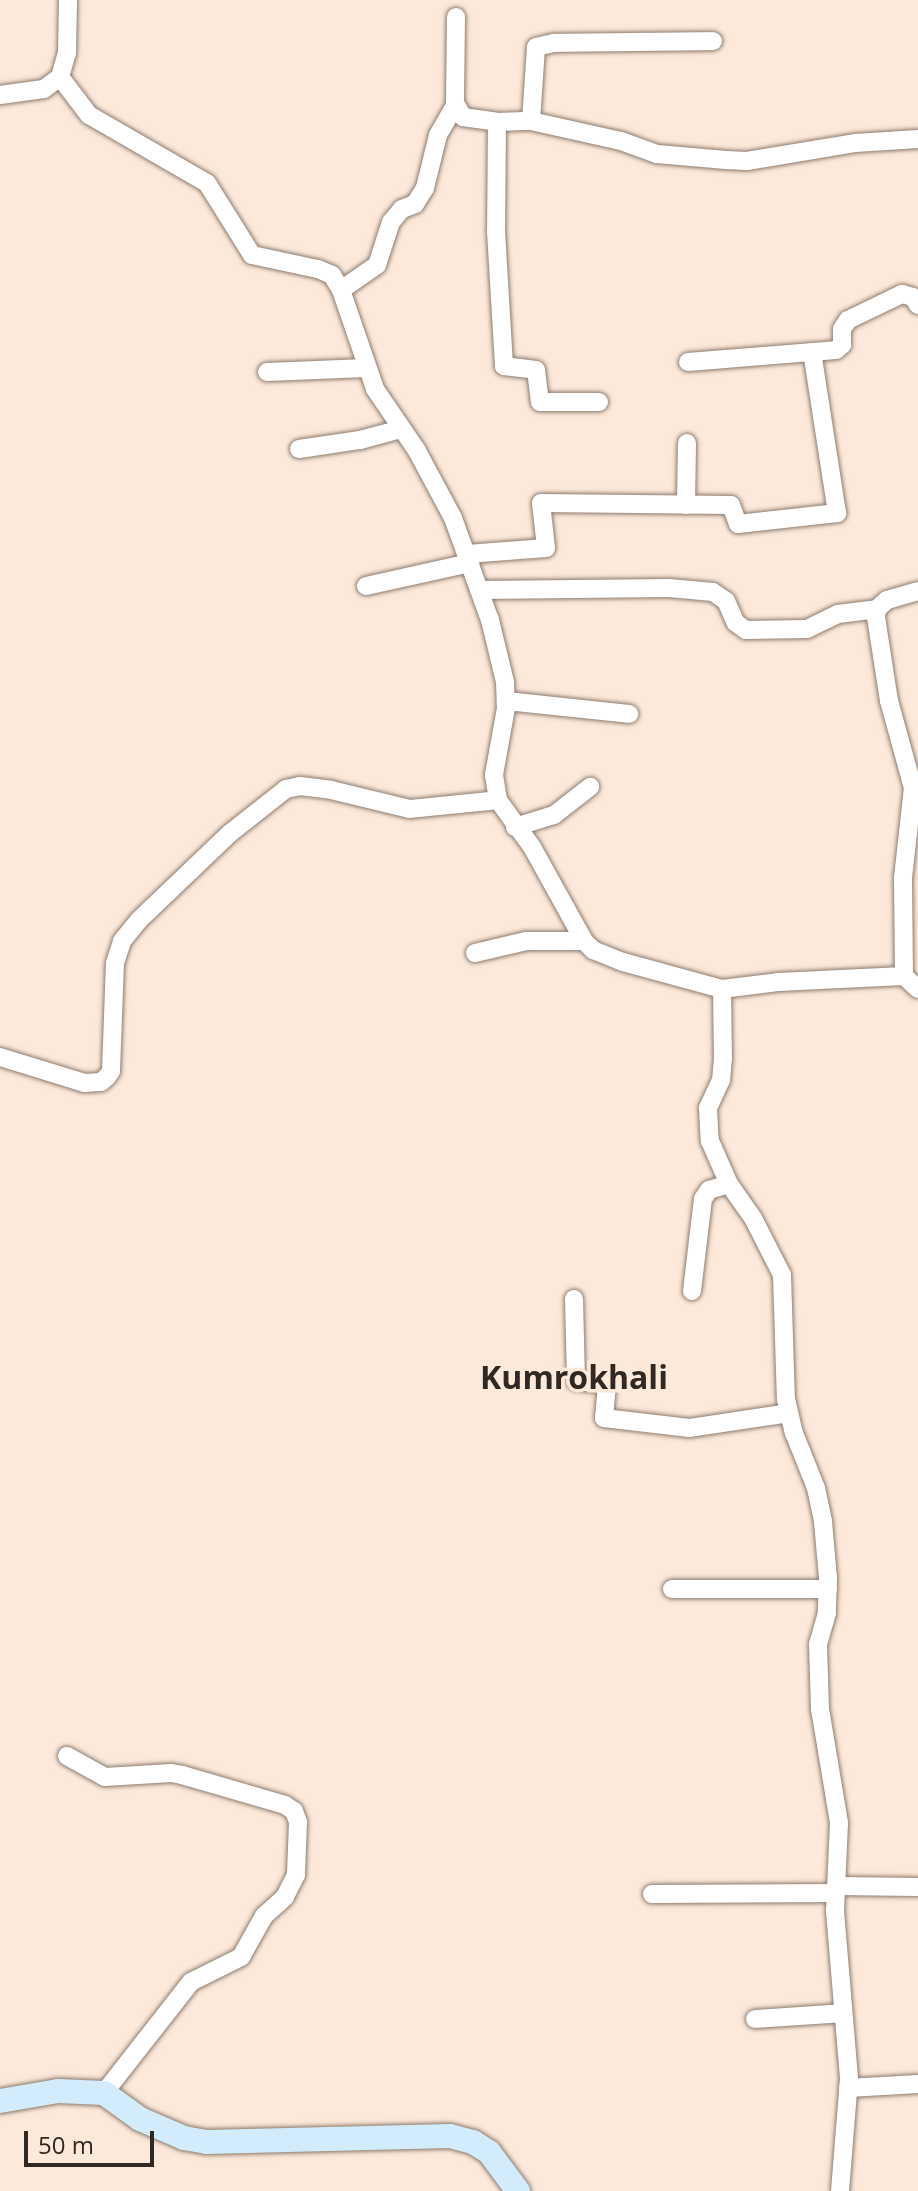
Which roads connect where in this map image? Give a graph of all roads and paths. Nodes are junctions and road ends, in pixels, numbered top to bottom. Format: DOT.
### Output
graph roads {
  1 [pos="68,0"];
  2 [pos="456,17"];
  3 [pos="713,41"];
  4 [pos="60,77"];
  5 [pos="0,95"];
  6 [pos="455,105"];
  7 [pos="531,121"];
  8 [pos="497,122"];
  9 [pos="918,139"];
  10 [pos="341,290"];
  11 [pos="918,305"];
  12 [pos="812,352"];
  13 [pos="688,362"];
  14 [pos="366,368"];
  15 [pos="267,372"];
  16 [pos="599,402"];
  17 [pos="401,429"];
  18 [pos="687,443"];
  19 [pos="299,449"];
  20 [pos="686,505"];
  21 [pos="468,558"];
  22 [pos="366,586"];
  23 [pos="479,590"];
  24 [pos="918,591"];
  25 [pos="877,609"];
  26 [pos="506,701"];
  27 [pos="629,714"];
  28 [pos="590,787"];
  29 [pos="498,800"];
  30 [pos="515,827"];
  31 [pos="584,941"];
  32 [pos="475,953"];
  33 [pos="911,982"];
  34 [pos="722,989"];
  35 [pos="0,1057"];
  36 [pos="729,1184"];
  37 [pos="692,1291"];
  38 [pos="574,1299"];
  39 [pos="789,1413"];
  40 [pos="672,1589"];
  41 [pos="828,1589"];
  42 [pos="67,1756"];
  43 [pos="918,1887"];
  44 [pos="836,1890"];
  45 [pos="652,1894"];
  46 [pos="843,2013"];
  47 [pos="755,2019"];
  48 [pos="918,2084"];
  49 [pos="848,2088"];
  50 [pos="104,2093"];
  51 [pos="0,2101"];
  52 [pos="518,2191"];
  53 [pos="840,2191"];
  1 -- 4 [label="street"];
  2 -- 6 [label="street"];
  3 -- 7 [label="street"];
  4 -- 5 [label="street"];
  4 -- 10 [label="street"];
  6 -- 8 [label="street"];
  6 -- 10 [label="street"];
  7 -- 8 [label="street"];
  7 -- 9 [label="street"];
  8 -- 16 [label="street"];
  10 -- 14 [label="street"];
  11 -- 12 [label="street"];
  12 -- 13 [label="street"];
  12 -- 20 [label="street"];
  14 -- 15 [label="street"];
  14 -- 17 [label="street"];
  17 -- 19 [label="street"];
  17 -- 21 [label="street"];
  18 -- 20 [label="street"];
  20 -- 21 [label="street"];
  21 -- 22 [label="street"];
  21 -- 23 [label="street"];
  23 -- 25 [label="street"];
  23 -- 26 [label="street"];
  24 -- 25 [label="street"];
  25 -- 33 [label="street"];
  26 -- 27 [label="street"];
  26 -- 29 [label="street"];
  28 -- 30 [label="street"];
  29 -- 30 [label="street"];
  29 -- 35 [label="street"];
  30 -- 31 [label="street"];
  31 -- 32 [label="street"];
  31 -- 34 [label="street"];
  33 -- 34 [label="street"];
  34 -- 36 [label="street"];
  36 -- 37 [label="street"];
  36 -- 39 [label="street"];
  38 -- 39 [label="street"];
  39 -- 41 [label="street"];
  40 -- 41 [label="street"];
  41 -- 44 [label="street"];
  42 -- 50 [label="street"];
  43 -- 44 [label="street"];
  44 -- 45 [label="street"];
  44 -- 46 [label="street"];
  46 -- 47 [label="street"];
  46 -- 49 [label="street"];
  48 -- 49 [label="street"];
  49 -- 53 [label="street"];
  50 -- 51 [label="street"];
  50 -- 52 [label="street"];
}
